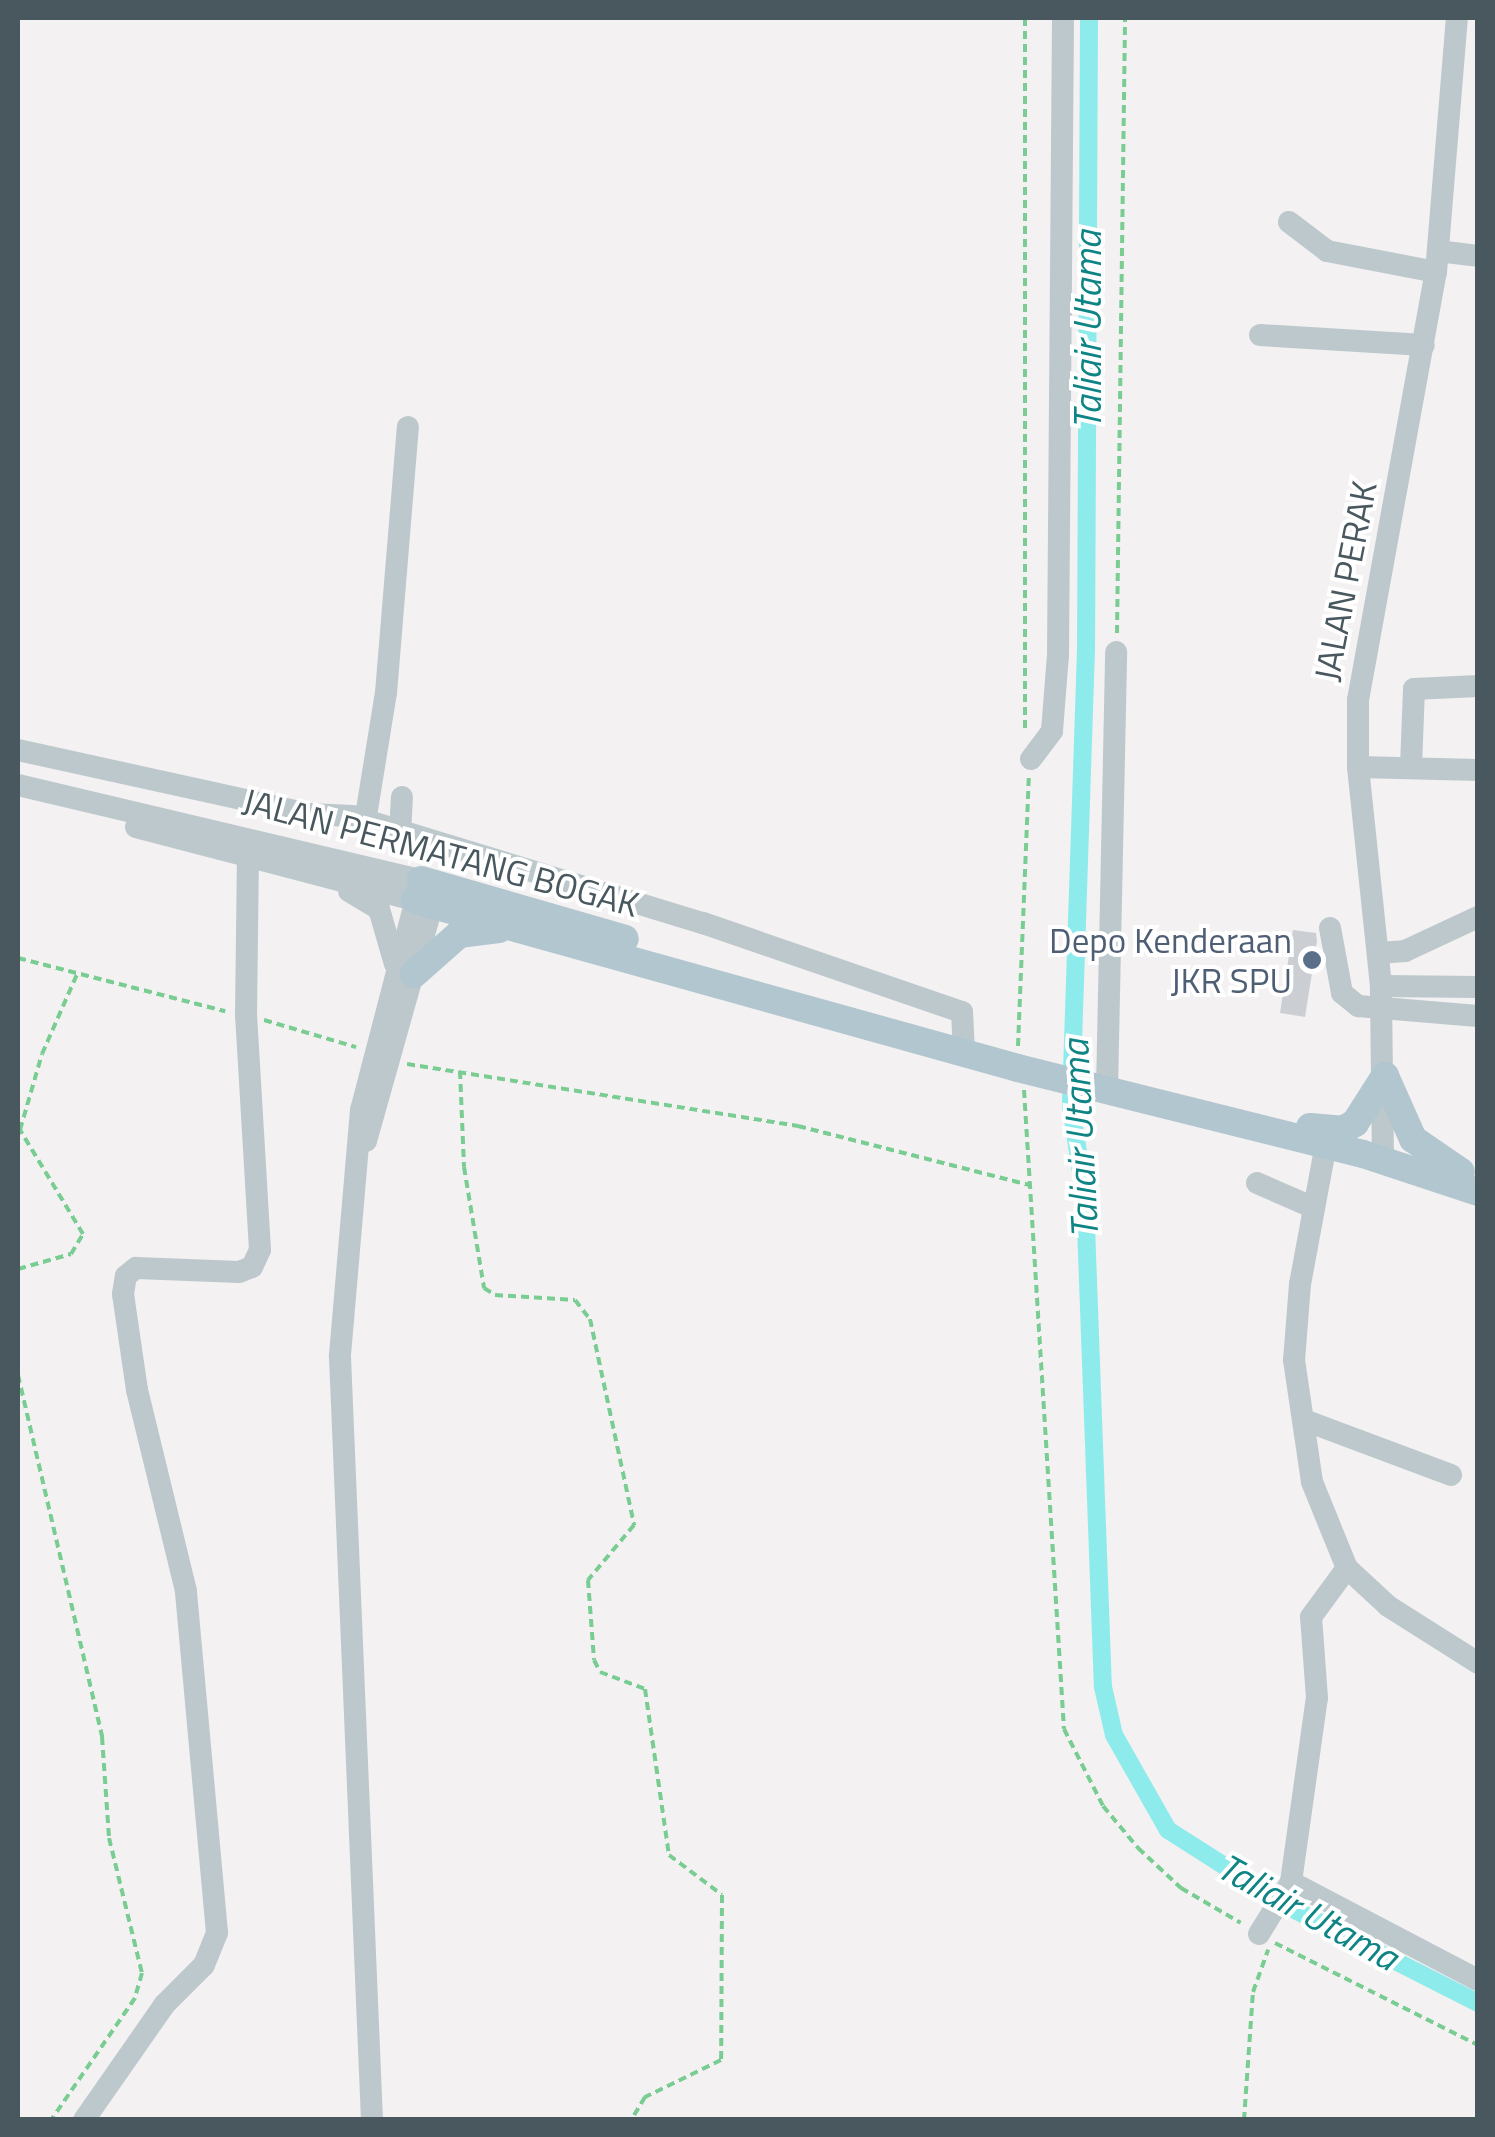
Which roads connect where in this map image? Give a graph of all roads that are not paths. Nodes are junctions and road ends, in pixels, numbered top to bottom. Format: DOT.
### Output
graph roads {
  1 [pos="1062,18"];
  2 [pos="1456,18"];
  3 [pos="1288,222"];
  4 [pos="1478,256"];
  5 [pos="1437,262"];
  6 [pos="1260,335"];
  7 [pos="1424,345"];
  8 [pos="408,427"];
  9 [pos="1116,652"];
  10 [pos="1478,686"];
  11 [pos="18,750"];
  12 [pos="1031,759"];
  13 [pos="1358,766"];
  14 [pos="1411,767"];
  15 [pos="1478,770"];
  16 [pos="18,788"];
  17 [pos="367,815"];
  18 [pos="400,834"];
  19 [pos="248,860"];
  20 [pos="318,877"];
  21 [pos="427,892"];
  22 [pos="1478,917"];
  23 [pos="1330,928"];
  24 [pos="520,929"];
  25 [pos="1378,954"];
  26 [pos="405,973"];
  27 [pos="1478,988"];
  28 [pos="1382,997"];
  29 [pos="838,1014"];
  30 [pos="1478,1016"];
  31 [pos="964,1052"];
  32 [pos="1385,1076"];
  33 [pos="1100,1088"];
  34 [pos="1147,1100"];
  35 [pos="1326,1144"];
  36 [pos="1383,1160"];
  37 [pos="1257,1183"];
  38 [pos="1478,1190"];
  39 [pos="1312,1208"];
  40 [pos="1304,1420"];
  41 [pos="1451,1474"];
  42 [pos="1347,1568"];
  43 [pos="1478,1663"];
  44 [pos="1289,1886"];
  45 [pos="1262,1929"];
  46 [pos="1478,1980"];
  47 [pos="84,2120"];
  48 [pos="372,2120"];
  1 -- 12 [label="street"];
  2 -- 5 [label="street, JALAN PERAK"];
  3 -- 5 [label="street"];
  4 -- 5 [label="street"];
  5 -- 7 [label="street, JALAN PERAK"];
  6 -- 7 [label="street"];
  7 -- 13 [label="street, JALAN PERAK"];
  8 -- 17 [label="street"];
  9 -- 33 [label="street"];
  10 -- 14 [label="street"];
  11 -- 17 [label="street"];
  13 -- 14 [label="street"];
  13 -- 25 [label="street, JALAN PERAK"];
  14 -- 15 [label="street"];
  16 -- 19 [label="street, JALAN PERMATANG BOGAK"];
  16 -- 21 [label="street, JALAN PERMATANG BOGAK"];
  17 -- 18 [label="street"];
  17 -- 18 [label="street"];
  18 -- 31 [label="street"];
  19 -- 20 [label="street, JALAN PERMATANG BOGAK"];
  19 -- 47 [label="street"];
  20 -- 21 [label="street, JALAN PERMATANG BOGAK"];
  20 -- 26 [label="street"];
  21 -- 24 [label="main road, JALAN PERMATANG BOGAK"];
  21 -- 26 [label="street"];
  21 -- 29 [label="main road, JALAN PERMATANG BOGAK"];
  22 -- 25 [label="street"];
  23 -- 28 [label="street"];
  24 -- 26 [label="main road"];
  24 -- 29 [label="main road, JALAN PERMATANG BOGAK"];
  25 -- 28 [label="street, JALAN PERAK"];
  26 -- 48 [label="street"];
  27 -- 28 [label="street"];
  28 -- 30 [label="street"];
  28 -- 32 [label="street, JALAN PERAK"];
  29 -- 31 [label="main road, JALAN PERMATANG BOGAK"];
  31 -- 33 [label="main road, JALAN PERMATANG BOGAK"];
  32 -- 34 [label="main road"];
  32 -- 36 [label="street, JALAN PERAK"];
  32 -- 38 [label="main road"];
  33 -- 34 [label="main road, JALAN PERMATANG BOGAK"];
  34 -- 35 [label="main road, JALAN PERMATANG BOGAK"];
  35 -- 36 [label="main road, JALAN PERMATANG BOGAK"];
  35 -- 39 [label="street"];
  36 -- 38 [label="main road, JALAN PERMATANG BOGAK"];
  37 -- 39 [label="street"];
  39 -- 40 [label="street"];
  40 -- 41 [label="street"];
  40 -- 42 [label="street"];
  42 -- 43 [label="street"];
  42 -- 44 [label="street"];
  44 -- 45 [label="street"];
  44 -- 46 [label="street"];
}
